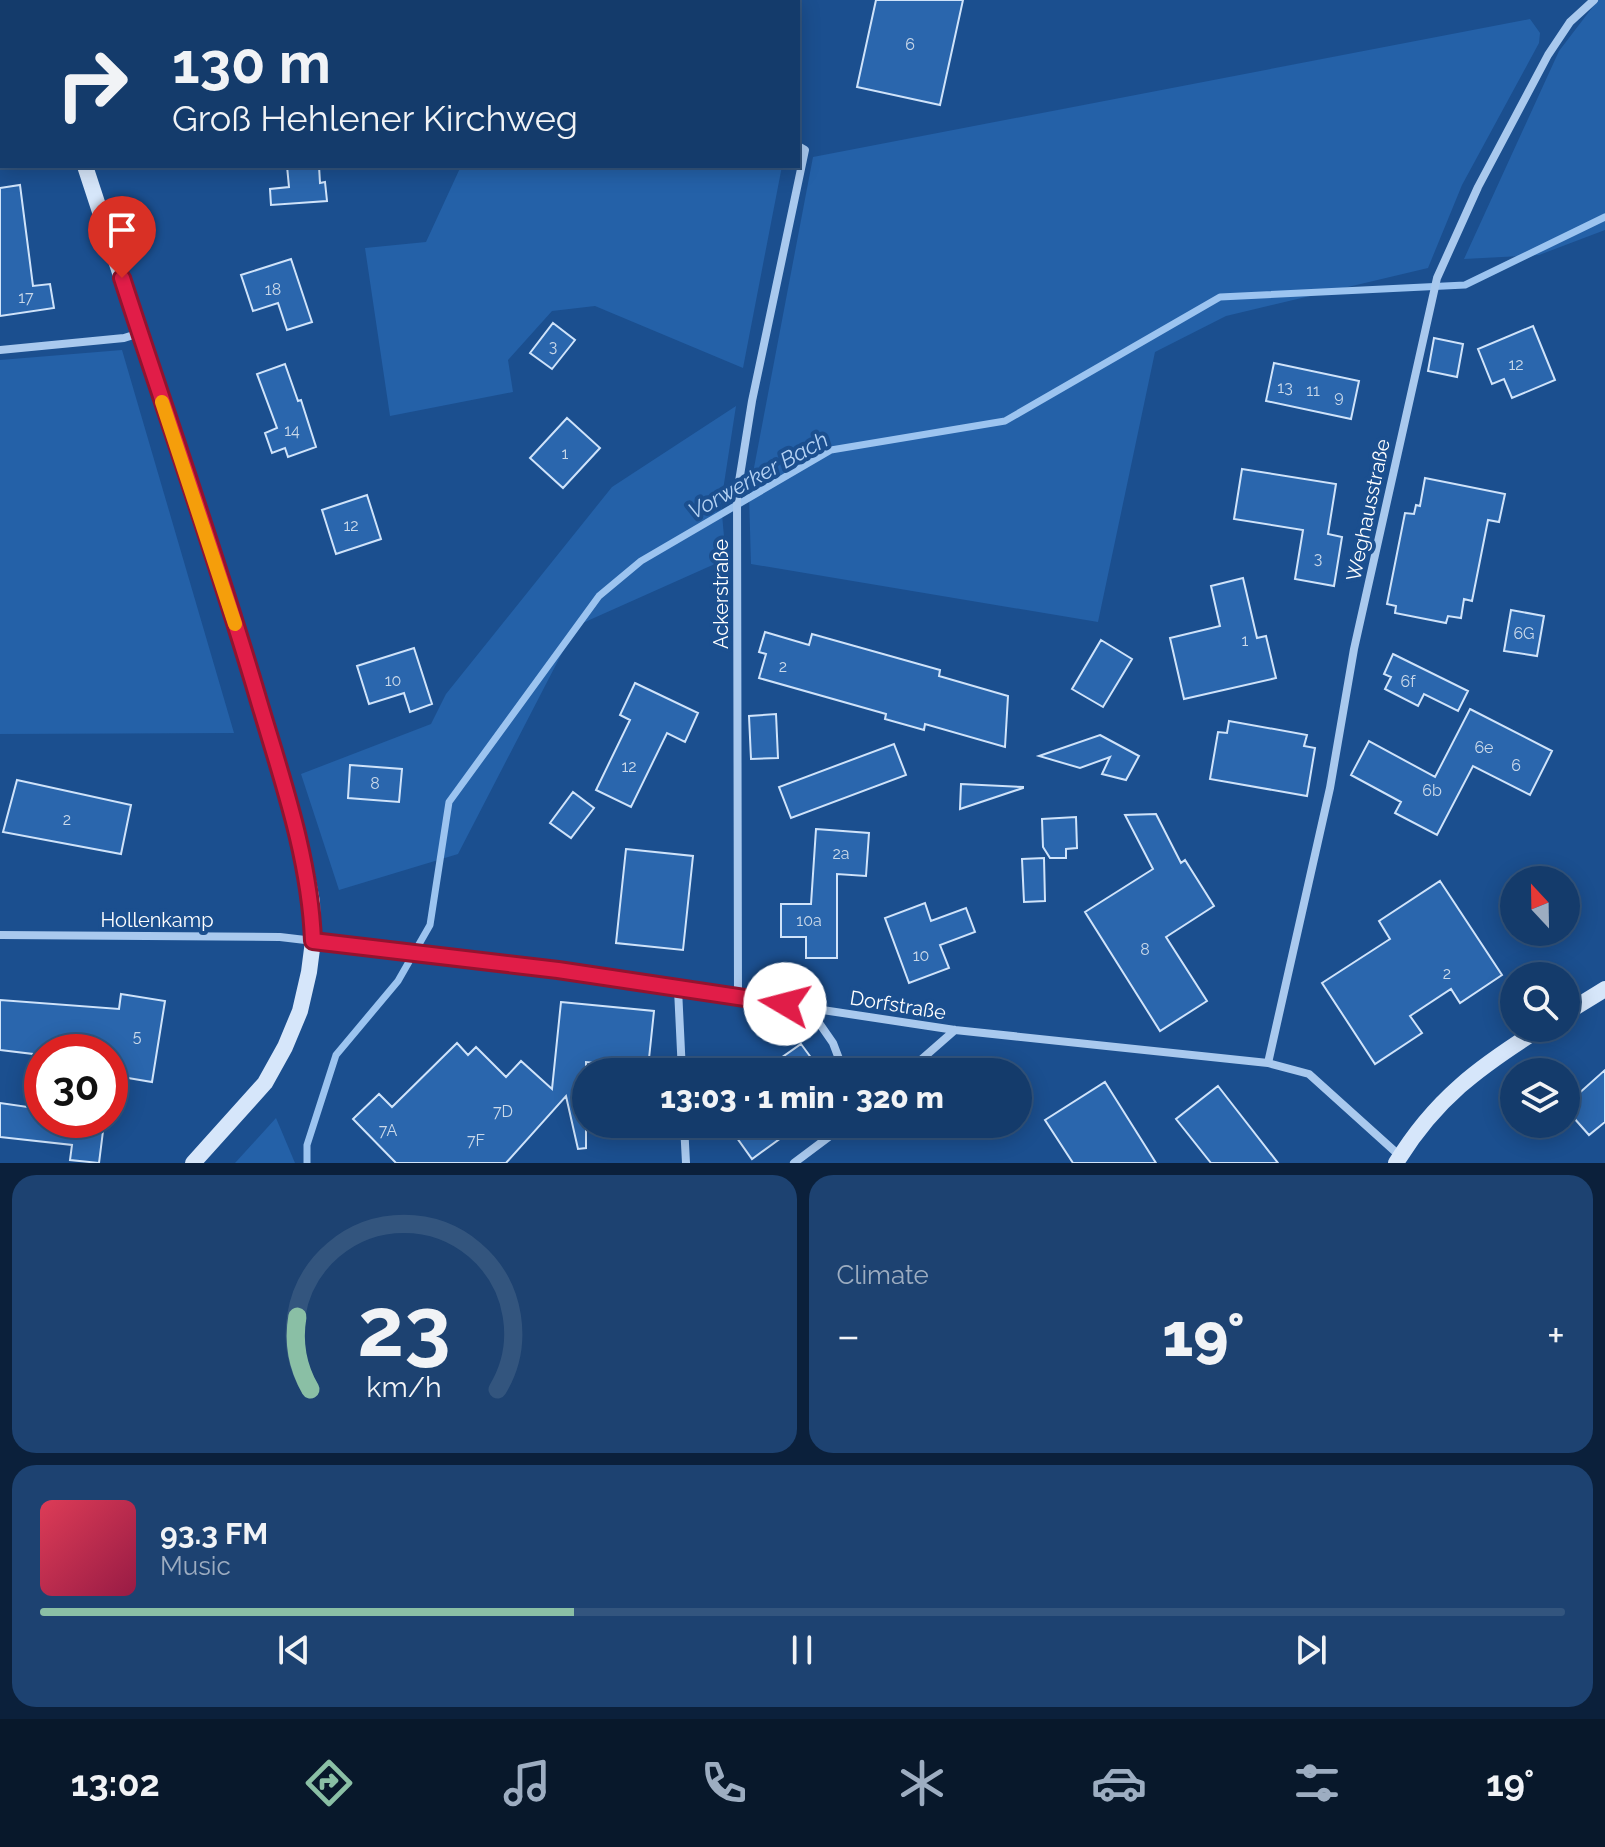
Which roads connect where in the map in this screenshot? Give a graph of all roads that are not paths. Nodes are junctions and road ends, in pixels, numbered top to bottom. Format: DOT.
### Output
graph roads {
  1 [pos="1594,0"];
  2 [pos="86,168"];
  3 [pos="797,168"];
  4 [pos="140,333"];
  5 [pos="0,350"];
  6 [pos="0,935"];
  7 [pos="313,941"];
  8 [pos="678,989"];
  9 [pos="1605,989"];
  10 [pos="738,997"];
  11 [pos="1580,1004"];
  12 [pos="808,1007"];
  13 [pos="955,1030"];
  14 [pos="1519,1042"];
  15 [pos="681,1058"];
  16 [pos="839,1058"];
  17 [pos="923,1058"];
  18 [pos="1268,1063"];
  19 [pos="685,1138"];
  20 [pos="827,1138"];
  21 [pos="1398,1159"];
  22 [pos="193,1163"];
  23 [pos="686,1163"];
  24 [pos="794,1163"];
  1 -- 18 [label="street, Weghausstraße"];
  2 -- 4 [label="main road"];
  3 -- 10 [label="street, Ackerstraße"];
  4 -- 5 [label="street"];
  4 -- 7 [label="main road"];
  6 -- 7 [label="street, Hollenkamp"];
  7 -- 8 [label="street, Dorfstraße"];
  7 -- 22 [label="main road"];
  8 -- 10 [label="street, Dorfstraße"];
  8 -- 15 [label="street"];
  9 -- 11 [label="main road"];
  10 -- 12 [label="street, Dorfstraße"];
  12 -- 13 [label="street, Dorfstraße"];
  12 -- 16 [label="street"];
  13 -- 17 [label="street"];
  13 -- 18 [label="street, Dorfstraße"];
  14 -- 21 [label="main road"];
  18 -- 21 [label="street, Dorfstraße"];
  19 -- 23 [label="street"];
  20 -- 24 [label="street"];
}
